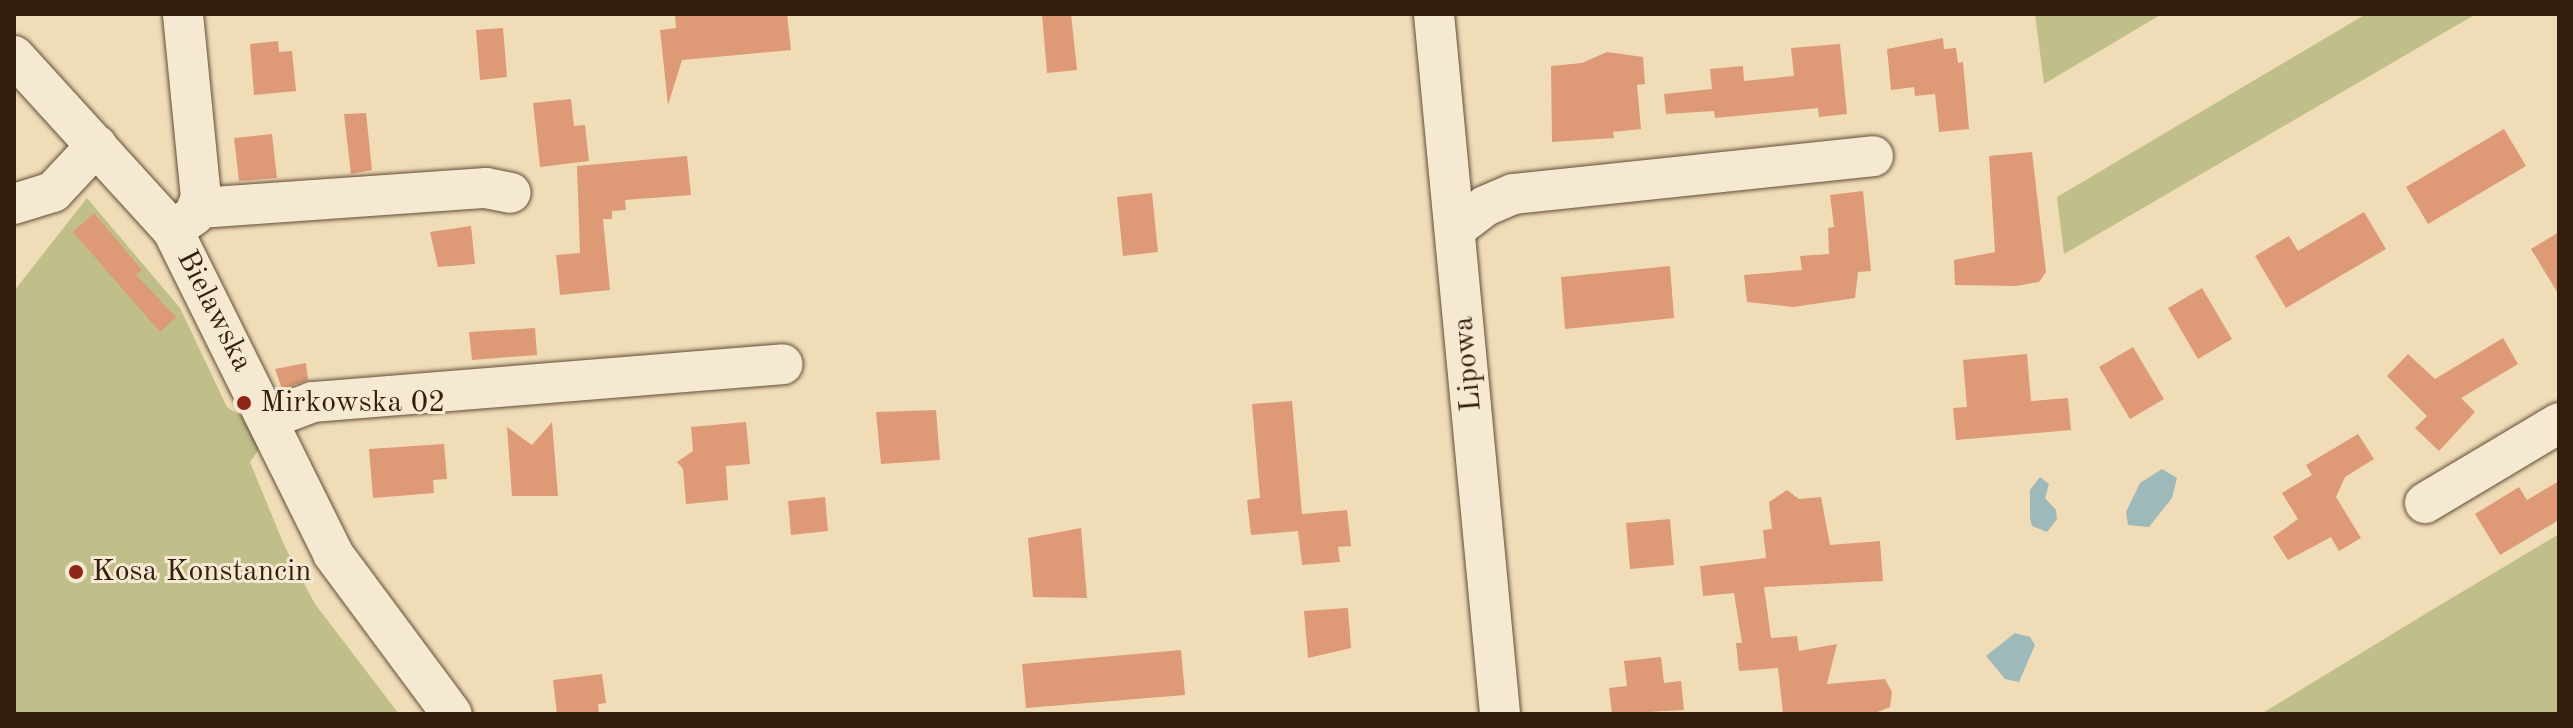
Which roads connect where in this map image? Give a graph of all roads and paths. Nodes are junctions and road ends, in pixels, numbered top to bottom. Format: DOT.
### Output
graph roads {
  1 [pos="183,14"];
  2 [pos="1434,14"];
  3 [pos="14,56"];
  4 [pos="97,145"];
  5 [pos="1873,156"];
  6 [pos="511,193"];
  7 [pos="14,204"];
  8 [pos="186,220"];
  9 [pos="1455,229"];
  10 [pos="782,364"];
  11 [pos="268,419"];
  12 [pos="2559,423"];
  13 [pos="2425,503"];
  14 [pos="452,714"];
  15 [pos="1500,714"];
  1 -- 8 [label="street"];
  2 -- 9 [label="street, Lipowa"];
  3 -- 4 [label="street, Bielawska"];
  4 -- 7 [label="street"];
  4 -- 8 [label="street, Bielawska"];
  5 -- 9 [label="street"];
  6 -- 8 [label="street"];
  8 -- 11 [label="street, Bielawska"];
  9 -- 15 [label="street, Lipowa"];
  10 -- 11 [label="street"];
  11 -- 14 [label="street, Bielawska"];
  12 -- 13 [label="street"];
}
